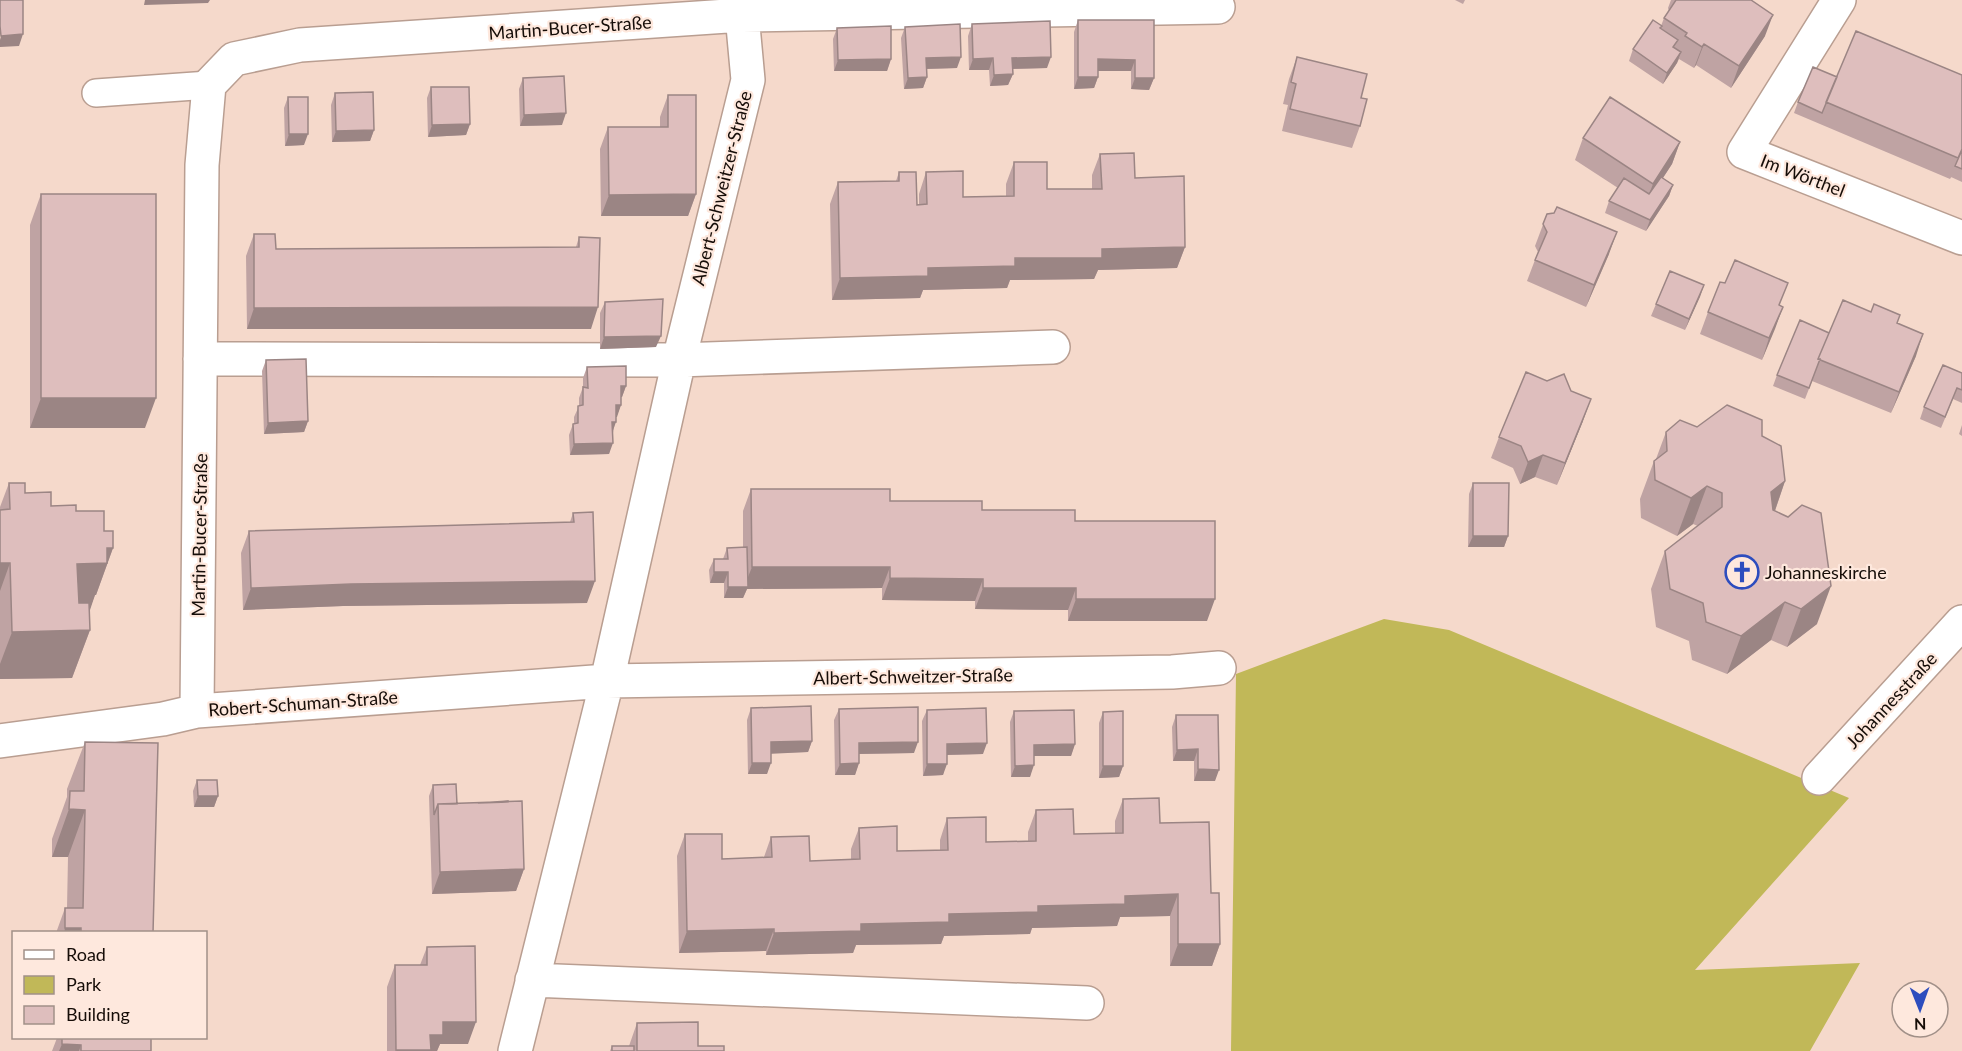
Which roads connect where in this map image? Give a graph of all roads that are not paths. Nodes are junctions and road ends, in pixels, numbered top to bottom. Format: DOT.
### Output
graph roads {
  1 [pos="1839,0"];
  2 [pos="1218,7"];
  3 [pos="742,15"];
  4 [pos="209,86"];
  5 [pos="96,93"];
  6 [pos="1962,238"];
  7 [pos="1053,347"];
  8 [pos="200,359"];
  9 [pos="679,360"];
  10 [pos="1962,622"];
  11 [pos="1219,668"];
  12 [pos="607,681"];
  13 [pos="197,711"];
  14 [pos="0,741"];
  15 [pos="1819,778"];
  16 [pos="532,980"];
  17 [pos="1087,1003"];
  18 [pos="515,1051"];
  1 -- 6 [label="street, Im Wörthel"];
  2 -- 3 [label="street, Martin-Bucer-Straße"];
  3 -- 4 [label="street, Martin-Bucer-Straße"];
  3 -- 9 [label="street, Albert-Schweitzer-Straße"];
  4 -- 5 [label="lane"];
  4 -- 8 [label="street, Martin-Bucer-Straße"];
  7 -- 9 [label="street"];
  8 -- 9 [label="street"];
  8 -- 13 [label="street, Martin-Bucer-Straße"];
  9 -- 12 [label="street, Albert-Schweitzer-Straße"];
  10 -- 15 [label="street, Johannesstraße"];
  11 -- 12 [label="street, Albert-Schweitzer-Straße"];
  12 -- 13 [label="street, Robert-Schuman-Straße"];
  12 -- 16 [label="street, Albert-Schweitzer-Straße"];
  13 -- 14 [label="street, Robert-Schuman-Straße"];
  16 -- 17 [label="street"];
  16 -- 18 [label="street, Albert-Schweitzer-Straße"];
}
